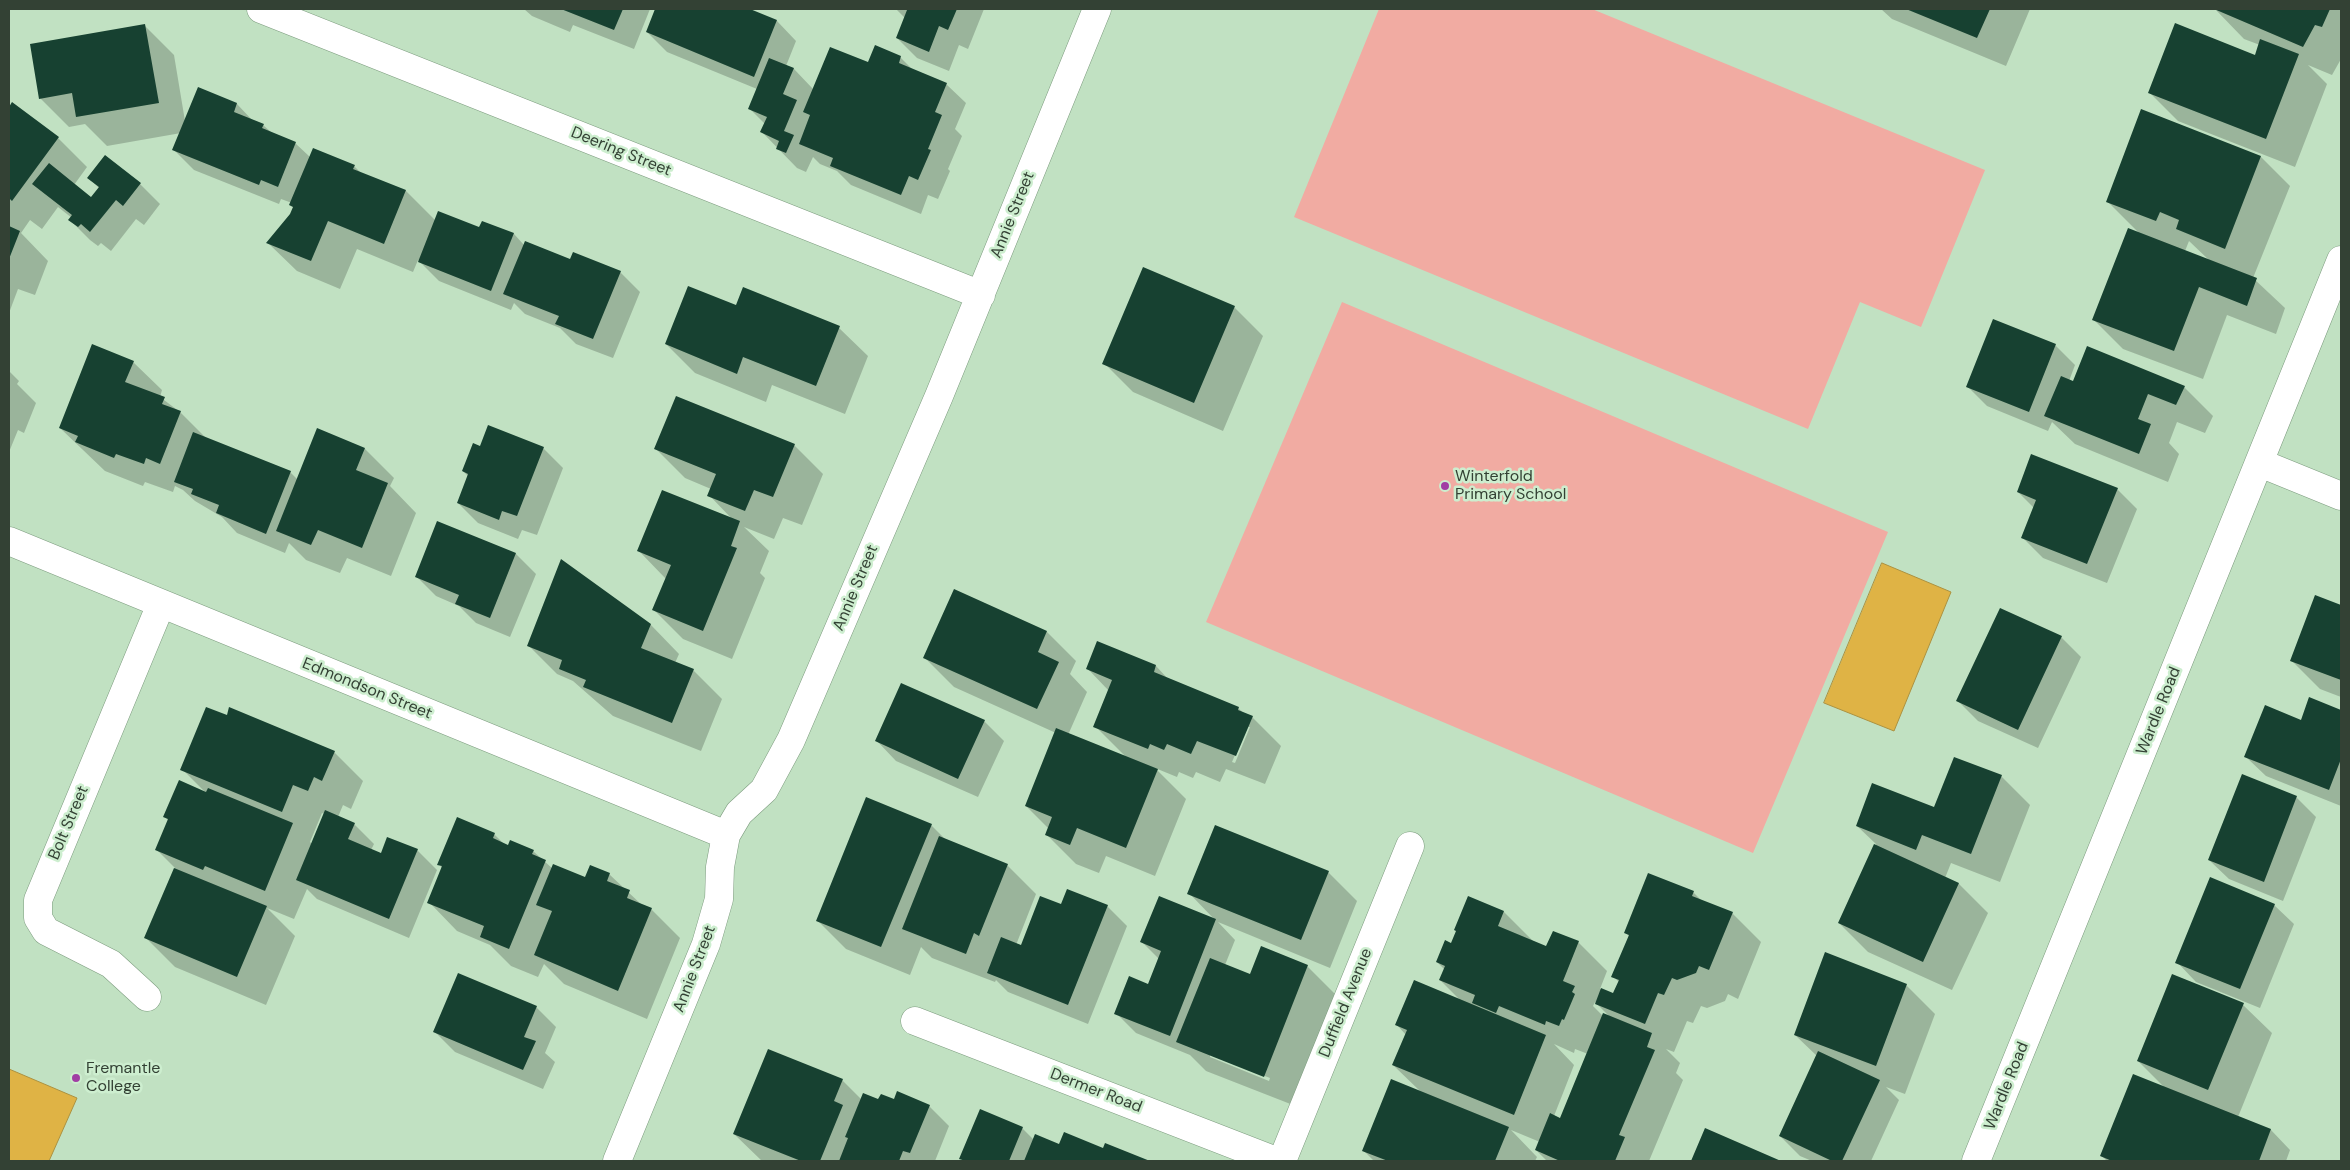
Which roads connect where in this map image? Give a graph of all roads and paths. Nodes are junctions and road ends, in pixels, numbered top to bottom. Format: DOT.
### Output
graph roads {
  1 [pos="261,9"];
  2 [pos="1097,9"];
  3 [pos="2341,260"];
  4 [pos="981,295"];
  5 [pos="2260,463"];
  6 [pos="2341,496"];
  7 [pos="9,540"];
  8 [pos="161,604"];
  9 [pos="726,836"];
  10 [pos="1410,846"];
  11 [pos="147,997"];
  12 [pos="915,1021"];
  13 [pos="618,1161"];
  14 [pos="1276,1161"];
  15 [pos="1282,1161"];
  16 [pos="1976,1161"];
  1 -- 4 [label="street, Deering Street"];
  2 -- 4 [label="street, Annie Street"];
  3 -- 5 [label="street, Wardle Road"];
  4 -- 9 [label="street, Annie Street"];
  5 -- 6 [label="street"];
  5 -- 16 [label="street, Wardle Road"];
  7 -- 8 [label="street, Edmondson Street"];
  8 -- 9 [label="street, Edmondson Street"];
  8 -- 11 [label="street, Bolt Street"];
  9 -- 13 [label="street, Annie Street"];
  10 -- 15 [label="street, Duffield Avenue"];
  12 -- 14 [label="street, Dermer Road"];
}
